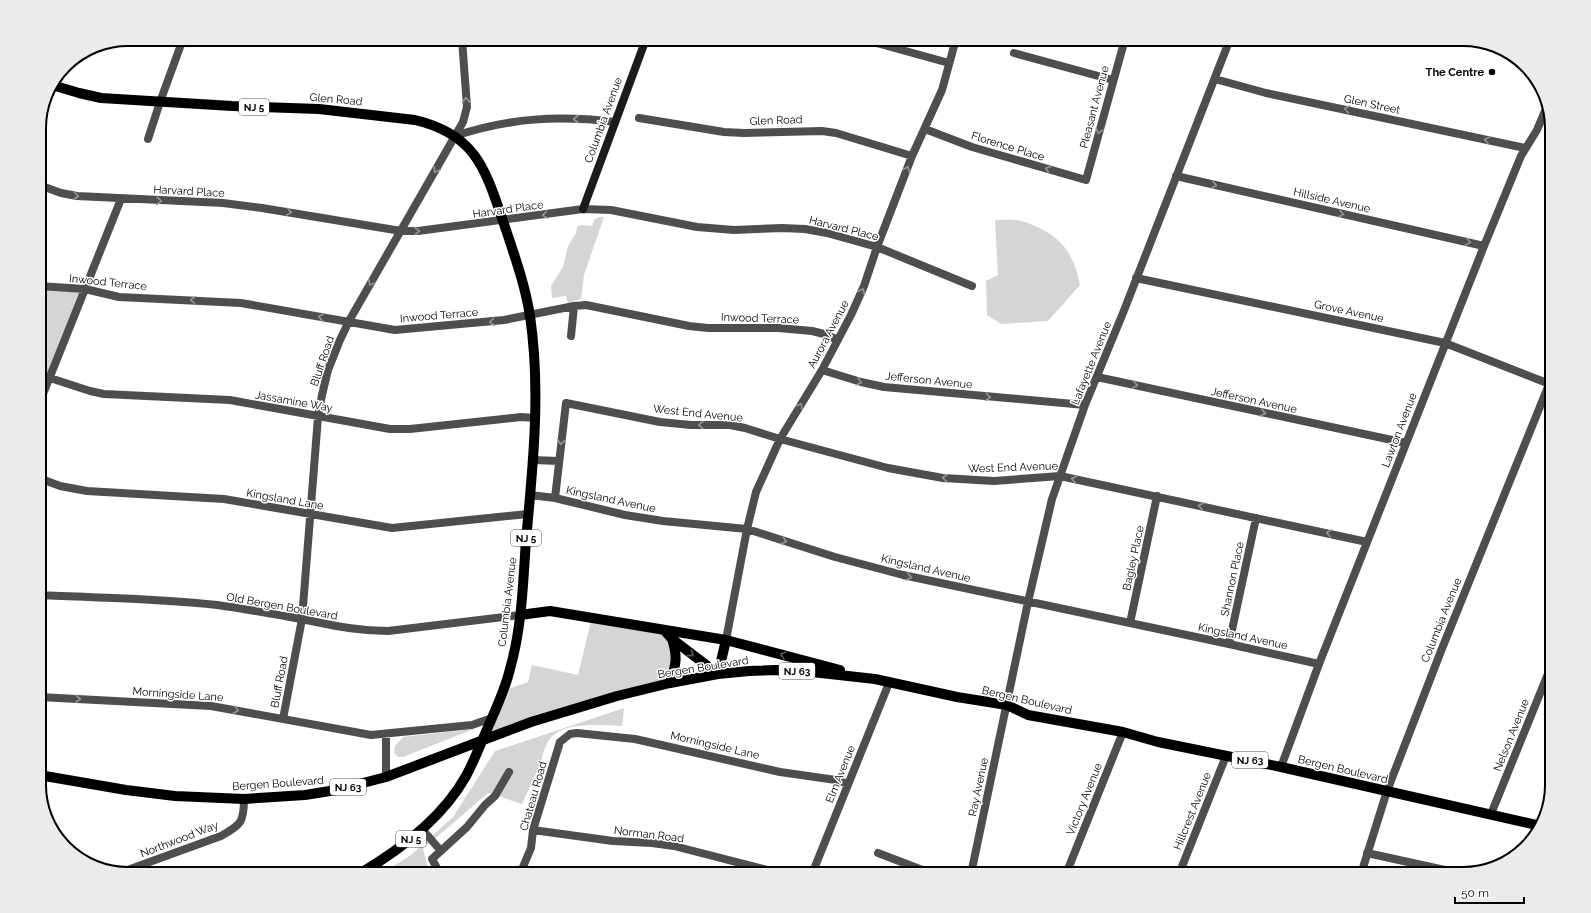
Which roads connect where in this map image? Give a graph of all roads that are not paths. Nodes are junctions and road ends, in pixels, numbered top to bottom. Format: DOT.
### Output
graph roads {
  1 [pos="180,46"];
  2 [pos="463,46"];
  3 [pos="643,46"];
  4 [pos="887,46"];
  5 [pos="954,46"];
  6 [pos="1123,46"];
  7 [pos="1227,46"];
  8 [pos="1014,53"];
  9 [pos="949,63"];
  10 [pos="1215,79"];
  11 [pos="1113,80"];
  12 [pos="57,87"];
  13 [pos="160,102"];
  14 [pos="1543,115"];
  15 [pos="638,118"];
  16 [pos="615,122"];
  17 [pos="925,129"];
  18 [pos="455,136"];
  19 [pos="148,139"];
  20 [pos="1525,148"];
  21 [pos="912,156"];
  22 [pos="1176,176"];
  23 [pos="1086,180"];
  24 [pos="46,188"];
  25 [pos="120,199"];
  26 [pos="584,209"];
  27 [pos="503,221"];
  28 [pos="401,231"];
  29 [pos="1484,246"];
  30 [pos="877,247"];
  31 [pos="1136,278"];
  32 [pos="46,286"];
  33 [pos="972,286"];
  34 [pos="85,289"];
  35 [pos="574,306"];
  36 [pos="530,315"];
  37 [pos="349,322"];
  38 [pos="571,336"];
  39 [pos="838,340"];
  40 [pos="1445,343"];
  41 [pos="822,370"];
  42 [pos="1097,377"];
  43 [pos="50,378"];
  44 [pos="1545,380"];
  45 [pos="46,387"];
  46 [pos="1545,397"];
  47 [pos="1085,404"];
  48 [pos="318,417"];
  49 [pos="535,418"];
  50 [pos="780,439"];
  51 [pos="1406,443"];
  52 [pos="532,460"];
  53 [pos="559,461"];
  54 [pos="1060,476"];
  55 [pos="46,481"];
  56 [pos="530,495"];
  57 [pos="1157,496"];
  58 [pos="555,498"];
  59 [pos="311,514"];
  60 [pos="528,514"];
  61 [pos="1256,518"];
  62 [pos="747,529"];
  63 [pos="1367,542"];
  64 [pos="46,595"];
  65 [pos="1028,602"];
  66 [pos="520,615"];
  67 [pos="302,619"];
  68 [pos="1130,623"];
  69 [pos="669,635"];
  70 [pos="726,640"];
  71 [pos="1229,644"];
  72 [pos="1319,664"];
  73 [pos="718,674"];
  74 [pos="875,679"];
  75 [pos="1545,681"];
  76 [pos="670,683"];
  77 [pos="889,683"];
  78 [pos="46,697"];
  79 [pos="1007,705"];
  80 [pos="492,718"];
  81 [pos="283,719"];
  82 [pos="1123,732"];
  83 [pos="577,733"];
  84 [pos="386,735"];
  85 [pos="1226,756"];
  86 [pos="1281,767"];
  87 [pos="509,772"];
  88 [pos="46,776"];
  89 [pos="386,777"];
  90 [pos="848,784"];
  91 [pos="1386,791"];
  92 [pos="244,799"];
  93 [pos="1491,814"];
  94 [pos="1535,824"];
  95 [pos="422,829"];
  96 [pos="534,830"];
  97 [pos="441,851"];
  98 [pos="878,853"];
  99 [pos="1368,853"];
  100 [pos="136,867"];
  101 [pos="370,867"];
  102 [pos="436,867"];
  103 [pos="523,867"];
  104 [pos="756,867"];
  105 [pos="815,867"];
  106 [pos="915,867"];
  107 [pos="972,867"];
  108 [pos="1069,867"];
  109 [pos="1182,867"];
  110 [pos="1363,867"];
  111 [pos="1431,867"];
  1 -- 13 [label="street"];
  18 -- 2 [label="street, Bluff Road, one-way"];
  3 -- 16 [label="street, Columbia Avenue"];
  4 -- 9 [label="street"];
  5 -- 9 [label="street, Aurora Avenue"];
  6 -- 11 [label="street, Pleasant Avenue"];
  7 -- 10 [label="street, Lafayette Avenue"];
  8 -- 11 [label="street"];
  9 -- 17 [label="street, Aurora Avenue"];
  20 -- 10 [label="street, Glen Street, one-way"];
  10 -- 22 [label="street, Lafayette Avenue"];
  11 -- 23 [label="street, Pleasant Avenue, one-way"];
  12 -- 13 [label="main road, Glen Road / NJ 5"];
  13 -- 18 [label="main road, Glen Road / NJ 5"];
  13 -- 19 [label="street"];
  14 -- 20 [label="street, Lawton Avenue"];
  15 -- 21 [label="street, Glen Road"];
  16 -- 18 [label="street, one-way"];
  16 -- 26 [label="street, Columbia Avenue"];
  17 -- 21 [label="street, Aurora Avenue"];
  23 -- 17 [label="street, Florence Place, one-way"];
  18 -- 27 [label="main road, NJ 5"];
  18 -- 28 [label="street, Bluff Road, one-way"];
  20 -- 29 [label="street, Lawton Avenue"];
  30 -- 21 [label="street, Aurora Avenue, one-way"];
  22 -- 29 [label="street, Hillside Avenue, one-way"];
  22 -- 31 [label="street, Lafayette Avenue"];
  24 -- 25 [label="street, Harvard Place, one-way"];
  25 -- 28 [label="street, Harvard Place, one-way"];
  25 -- 34 [label="street"];
  26 -- 27 [label="street, Harvard Place, one-way"];
  26 -- 30 [label="street, Harvard Place"];
  28 -- 27 [label="street, Harvard Place, one-way"];
  27 -- 36 [label="main road, NJ 5"];
  28 -- 37 [label="street, Bluff Road, one-way"];
  29 -- 40 [label="street, Lawton Avenue"];
  30 -- 33 [label="street, Harvard Place"];
  39 -- 30 [label="street, Aurora Avenue, one-way"];
  31 -- 40 [label="street, Grove Avenue"];
  31 -- 42 [label="street, Lafayette Avenue"];
  32 -- 34 [label="street, Inwood Terrace"];
  37 -- 34 [label="street, Inwood Terrace, one-way"];
  34 -- 43 [label="street"];
  35 -- 36 [label="street, Inwood Terrace"];
  35 -- 38 [label="street"];
  35 -- 39 [label="street, Inwood Terrace"];
  36 -- 37 [label="street, Inwood Terrace, one-way"];
  36 -- 49 [label="main road, Columbia Avenue / NJ 5"];
  37 -- 48 [label="street, Bluff Road"];
  39 -- 41 [label="street, Aurora Avenue"];
  40 -- 44 [label="street, Grove Avenue"];
  40 -- 51 [label="street, Lawton Avenue"];
  41 -- 47 [label="street, Jefferson Avenue, one-way"];
  50 -- 41 [label="street, Aurora Avenue, one-way"];
  42 -- 47 [label="street, Lafayette Avenue"];
  42 -- 51 [label="street, Jefferson Avenue, one-way"];
  43 -- 45 [label="street"];
  43 -- 48 [label="street, Jassamine Way"];
  46 -- 91 [label="street, Columbia Avenue"];
  47 -- 54 [label="street, Lafayette Avenue"];
  48 -- 49 [label="street, Jassamine Way"];
  48 -- 59 [label="street, Bluff Road"];
  49 -- 52 [label="main road, Columbia Avenue / NJ 5"];
  50 -- 53 [label="street, West End Avenue, one-way"];
  54 -- 50 [label="street, West End Avenue, one-way"];
  50 -- 62 [label="street, Aurora Avenue"];
  51 -- 63 [label="street, Lawton Avenue"];
  52 -- 53 [label="street"];
  52 -- 56 [label="main road, Columbia Avenue / NJ 5"];
  53 -- 58 [label="street"];
  57 -- 54 [label="street, West End Avenue, one-way"];
  54 -- 65 [label="street, Lafayette Avenue"];
  55 -- 59 [label="street, Kingsland Lane"];
  56 -- 58 [label="street, Kingsland Avenue"];
  56 -- 60 [label="main road, Columbia Avenue / NJ 5"];
  61 -- 57 [label="street, West End Avenue, one-way"];
  57 -- 68 [label="street, Bagley Place"];
  58 -- 62 [label="street, Kingsland Avenue"];
  59 -- 60 [label="street, Kingsland Lane"];
  59 -- 67 [label="street, Bluff Road"];
  60 -- 66 [label="main road, Columbia Avenue / NJ 5"];
  63 -- 61 [label="street, West End Avenue, one-way"];
  61 -- 71 [label="street, Shannon Place"];
  62 -- 65 [label="street, Kingsland Avenue, one-way"];
  62 -- 70 [label="street, Aurora Avenue"];
  63 -- 72 [label="street, Lawton Avenue"];
  64 -- 67 [label="street, Old Bergen Boulevard"];
  65 -- 68 [label="street, Kingsland Avenue"];
  65 -- 79 [label="street, Lafayette Avenue"];
  66 -- 67 [label="street, Old Bergen Boulevard"];
  66 -- 69 [label="main road"];
  66 -- 80 [label="main road, Columbia Avenue / NJ 5"];
  67 -- 81 [label="street, Bluff Road"];
  68 -- 71 [label="street, Kingsland Avenue"];
  69 -- 70 [label="main road"];
  69 -- 73 [label="main road, one-way"];
  69 -- 76 [label="main road"];
  70 -- 73 [label="main road"];
  74 -- 70 [label="main road, one-way"];
  71 -- 72 [label="street, Kingsland Avenue"];
  72 -- 86 [label="street, Lawton Avenue"];
  73 -- 74 [label="main road, Bergen Boulevard / NJ 63"];
  73 -- 76 [label="main road, Bergen Boulevard / NJ 63"];
  74 -- 77 [label="main road, Bergen Boulevard / NJ 63"];
  75 -- 93 [label="street, Nelson Avenue"];
  76 -- 89 [label="main road, Bergen Boulevard / NJ 63"];
  77 -- 79 [label="main road, Bergen Boulevard / NJ 63"];
  77 -- 90 [label="street, Elm Avenue"];
  78 -- 81 [label="street, Morningside Lane, one-way"];
  79 -- 82 [label="main road, Bergen Boulevard / NJ 63"];
  79 -- 107 [label="street, Ray Avenue"];
  80 -- 84 [label="street, Morningside Lane"];
  80 -- 95 [label="main road, Columbia Avenue / NJ 5"];
  81 -- 84 [label="street, Morningside Lane"];
  82 -- 85 [label="main road, Bergen Boulevard / NJ 63"];
  82 -- 108 [label="street, Victory Avenue"];
  83 -- 90 [label="street, Morningside Lane"];
  83 -- 96 [label="street, Chateau Road"];
  84 -- 89 [label="street"];
  85 -- 86 [label="main road, Bergen Boulevard / NJ 63"];
  85 -- 109 [label="street, Hillcrest Avenue"];
  86 -- 91 [label="main road, Bergen Boulevard / NJ 63"];
  87 -- 97 [label="street"];
  88 -- 92 [label="main road, Bergen Boulevard / NJ 63"];
  89 -- 92 [label="main road, Bergen Boulevard / NJ 63"];
  90 -- 105 [label="street, Elm Avenue"];
  91 -- 93 [label="main road, Bergen Boulevard / NJ 63"];
  91 -- 99 [label="street, Columbia Avenue"];
  92 -- 100 [label="street, Northwood Way"];
  93 -- 94 [label="main road, Bergen Boulevard / NJ 63"];
  95 -- 97 [label="street"];
  95 -- 101 [label="main road, NJ 5"];
  96 -- 103 [label="street, Chateau Road"];
  96 -- 104 [label="street, Norman Road"];
  97 -- 102 [label="street"];
  98 -- 106 [label="street"];
  99 -- 110 [label="street, Columbia Avenue"];
  99 -- 111 [label="street"];
}
